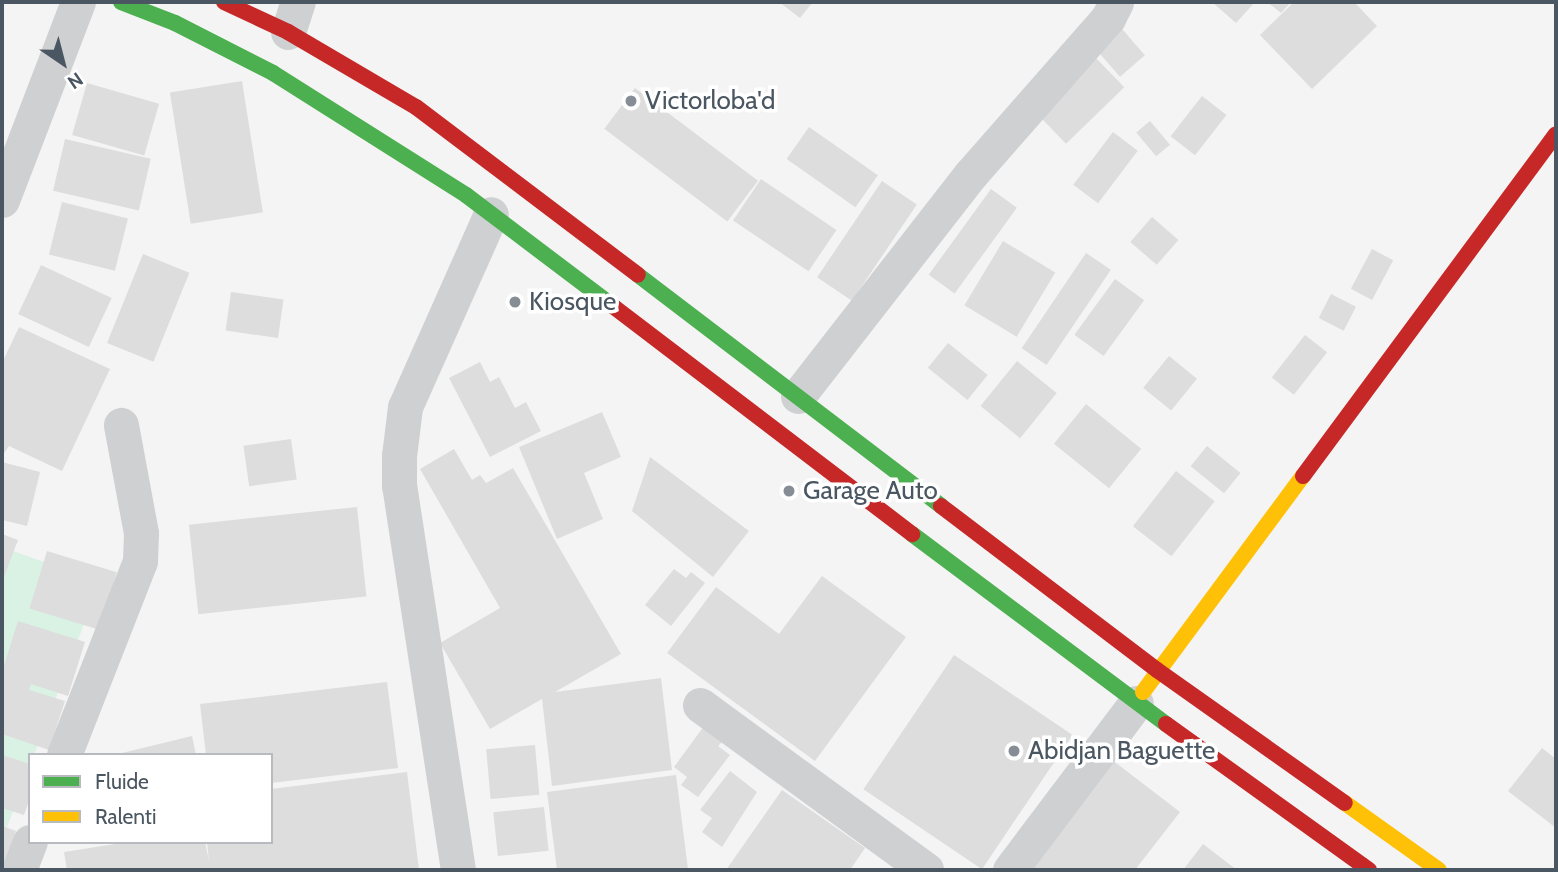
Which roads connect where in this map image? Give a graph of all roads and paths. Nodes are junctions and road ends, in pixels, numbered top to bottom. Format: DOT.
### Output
graph roads {
  1 [pos="78,2"];
  2 [pos="121,2"];
  3 [pos="224,2"];
  4 [pos="1116,2"];
  5 [pos="293,17"];
  6 [pos="1556,134"];
  7 [pos="2,200"];
  8 [pos="491,214"];
  9 [pos="798,396"];
  10 [pos="121,425"];
  11 [pos="1157,670"];
  12 [pos="1136,703"];
  13 [pos="700,705"];
  14 [pos="65,753"];
  15 [pos="29,844"];
  16 [pos="19,870"];
  17 [pos="458,870"];
  18 [pos="926,870"];
  19 [pos="1010,870"];
  20 [pos="1369,870"];
  21 [pos="1439,870"];
  1 -- 7 [label="street"];
  2 -- 8 [label="main road"];
  3 -- 5 [label="main road"];
  4 -- 9 [label="street"];
  5 -- 9 [label="main road"];
  6 -- 11 [label="main road"];
  8 -- 12 [label="main road"];
  8 -- 17 [label="street"];
  9 -- 11 [label="main road"];
  10 -- 14 [label="street"];
  11 -- 12 [label="main road"];
  11 -- 21 [label="main road"];
  12 -- 19 [label="street"];
  12 -- 20 [label="main road"];
  13 -- 18 [label="street"];
  15 -- 16 [label="street"];
}
